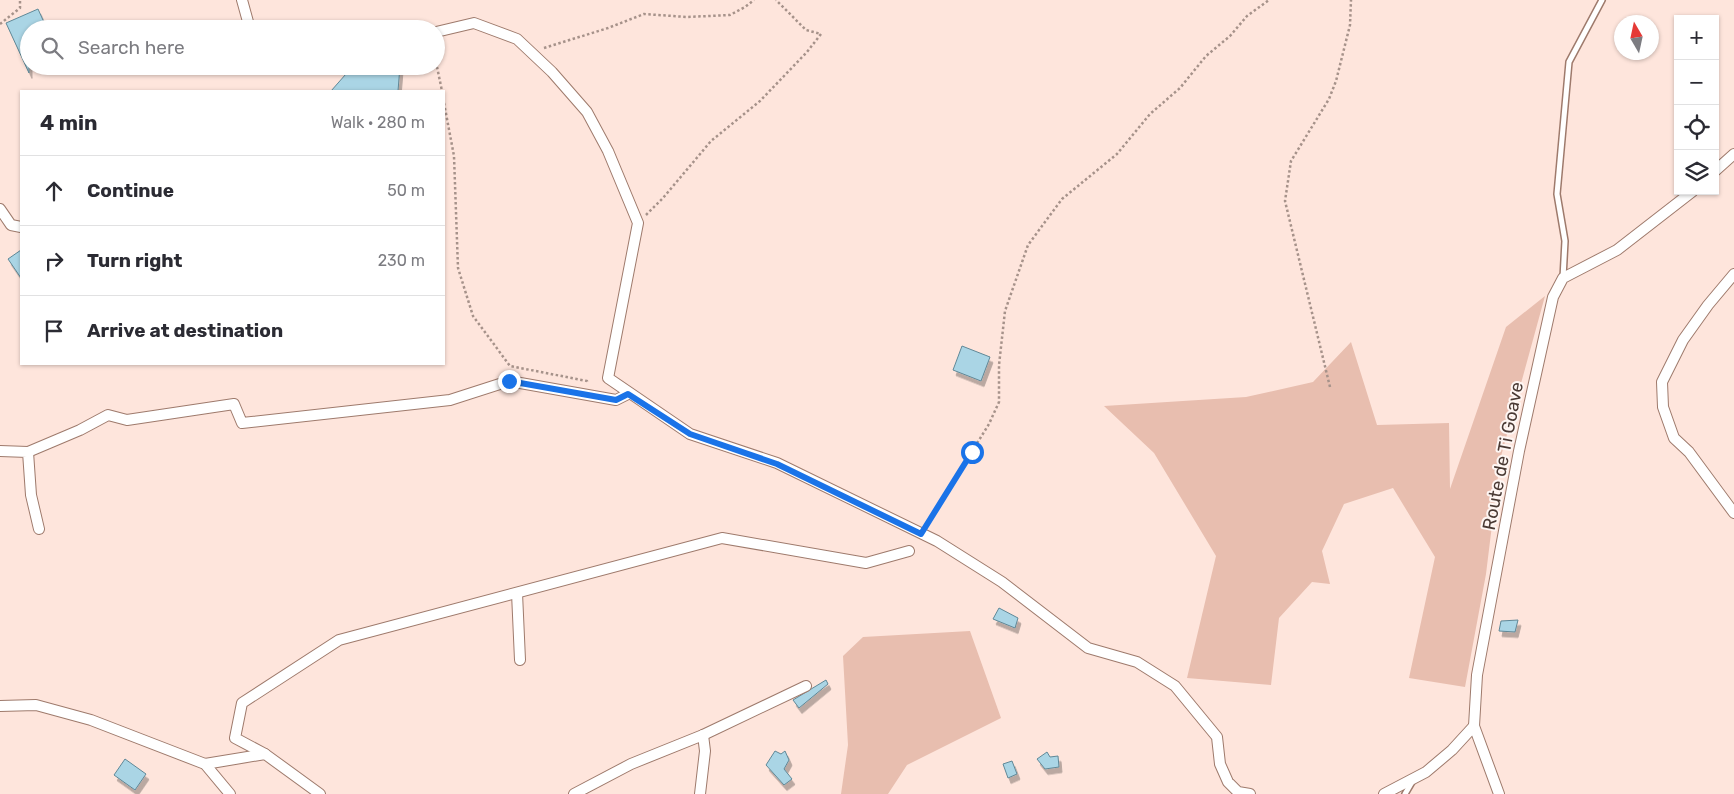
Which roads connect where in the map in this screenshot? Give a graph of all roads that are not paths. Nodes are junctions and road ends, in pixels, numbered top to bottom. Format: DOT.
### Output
graph roads {
  1 [pos="242,0"];
  2 [pos="1602,0"];
  3 [pos="248,20"];
  4 [pos="445,30"];
  5 [pos="1734,154"];
  6 [pos="1719,167"];
  7 [pos="1687,195"];
  8 [pos="0,209"];
  9 [pos="20,227"];
  10 [pos="1734,274"];
  11 [pos="1563,278"];
  12 [pos="628,394"];
  13 [pos="0,451"];
  14 [pos="28,452"];
  15 [pos="1734,513"];
  16 [pos="38,529"];
  17 [pos="909,551"];
  18 [pos="517,593"];
  19 [pos="520,660"];
  20 [pos="806,686"];
  21 [pos="0,706"];
  22 [pos="1474,726"];
  23 [pos="703,736"];
  24 [pos="265,754"];
  25 [pos="205,764"];
  26 [pos="1414,779"];
  27 [pos="230,794"];
  28 [pos="320,794"];
  29 [pos="574,794"];
  30 [pos="700,794"];
  31 [pos="1250,794"];
  32 [pos="1384,794"];
  33 [pos="1405,794"];
  34 [pos="1499,794"];
  1 -- 3 [label="street"];
  2 -- 11 [label="lane"];
  4 -- 12 [label="street"];
  5 -- 6 [label="street"];
  7 -- 11 [label="street"];
  8 -- 9 [label="street"];
  10 -- 15 [label="street"];
  11 -- 22 [label="street, Route de Ti Goave"];
  12 -- 14 [label="street"];
  12 -- 31 [label="street"];
  13 -- 14 [label="street"];
  14 -- 16 [label="street"];
  17 -- 18 [label="street"];
  18 -- 19 [label="street"];
  18 -- 24 [label="street"];
  20 -- 23 [label="street"];
  21 -- 25 [label="street"];
  22 -- 26 [label="street"];
  22 -- 34 [label="street, Route de Ti Goave"];
  23 -- 29 [label="street"];
  23 -- 30 [label="street"];
  24 -- 25 [label="street"];
  24 -- 28 [label="street"];
  25 -- 27 [label="street"];
  26 -- 32 [label="street"];
  26 -- 33 [label="lane"];
}
